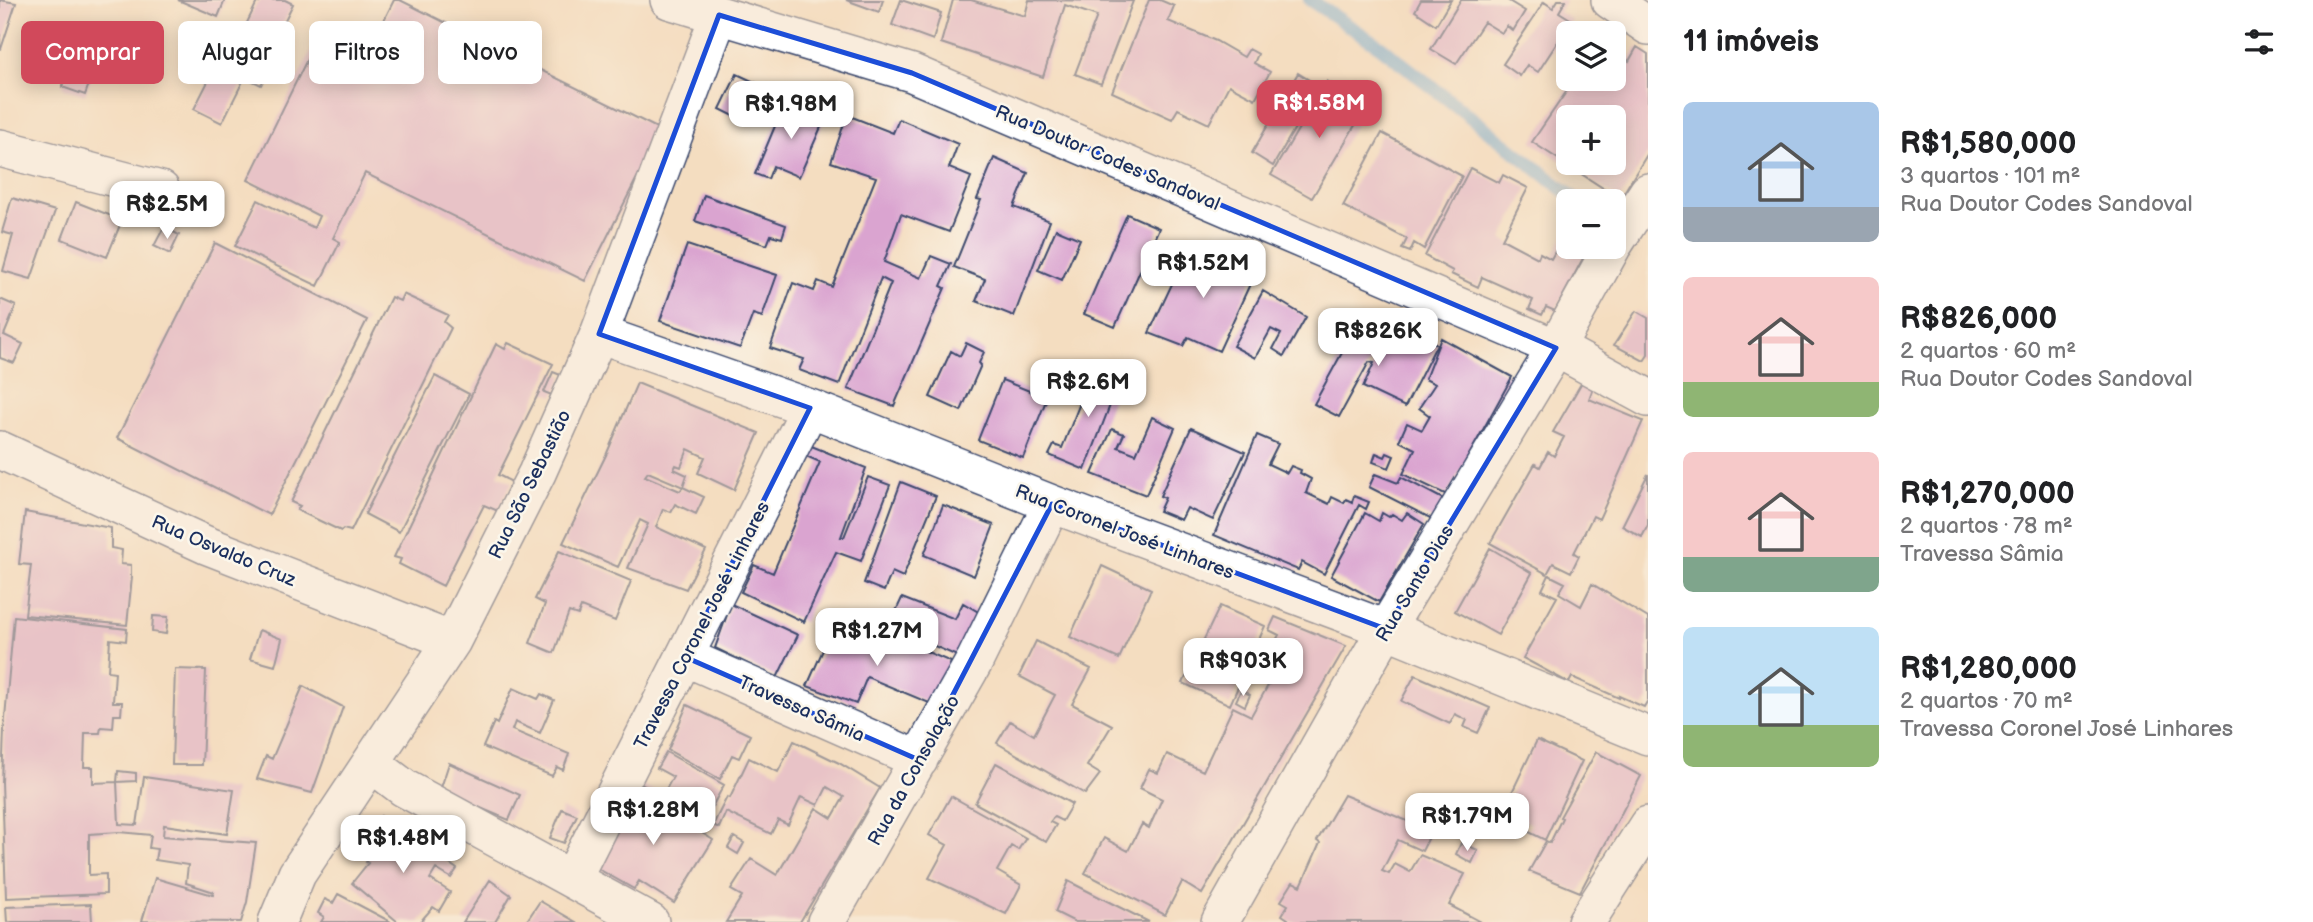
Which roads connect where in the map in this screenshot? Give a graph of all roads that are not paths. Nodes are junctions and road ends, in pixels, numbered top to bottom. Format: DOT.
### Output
graph roads {
  1 [pos="669,0"];
  2 [pos="1610,0"];
  3 [pos="719,15"];
  4 [pos="1648,26"];
  5 [pos="0,148"];
  6 [pos="161,190"];
  7 [pos="1648,192"];
  8 [pos="1626,225"];
  9 [pos="1605,259"];
  10 [pos="599,334"];
  11 [pos="1556,348"];
  12 [pos="1648,398"];
  13 [pos="810,408"];
  14 [pos="0,450"];
  15 [pos="1052,504"];
  16 [pos="1386,629"];
  17 [pos="452,641"];
  18 [pos="685,657"];
  19 [pos="1648,736"];
  20 [pos="919,760"];
  21 [pos="372,763"];
  22 [pos="1648,825"];
  23 [pos="572,879"];
  24 [pos="277,922"];
  25 [pos="650,922"];
  26 [pos="826,922"];
  27 [pos="1220,922"];
  28 [pos="1586,922"];
  1 -- 3 [label="street, Rua Doutor Codes Sandoval"];
  2 -- 4 [label="street"];
  3 -- 10 [label="street, Rua São Sebastião"];
  3 -- 11 [label="street, Rua Doutor Codes Sandoval"];
  5 -- 6 [label="street"];
  7 -- 8 [label="street, Rua Santo Dias"];
  9 -- 11 [label="street, Rua Santo Dias"];
  10 -- 13 [label="street, Rua Coronel José Linhares"];
  10 -- 17 [label="street, Rua São Sebastião"];
  11 -- 12 [label="street, Rua Doutor Codes Sandoval"];
  11 -- 16 [label="street, Rua Santo Dias"];
  13 -- 15 [label="street, Rua Coronel José Linhares"];
  13 -- 18 [label="street, Travessa Coronel José Linhares"];
  14 -- 17 [label="street, Rua Osvaldo Cruz"];
  15 -- 16 [label="street, Rua Coronel José Linhares"];
  15 -- 20 [label="street, Rua da Consolação"];
  16 -- 19 [label="street, Rua Coronel José Linhares"];
  16 -- 27 [label="street, Rua Santo Dias"];
  17 -- 21 [label="street, Rua São Sebastião"];
  18 -- 20 [label="street, Travessa Sâmia"];
  18 -- 23 [label="street, Travessa Coronel José Linhares"];
  20 -- 26 [label="street, Rua da Consolação"];
  21 -- 23 [label="street"];
  21 -- 24 [label="street, Rua São Sebastião"];
  22 -- 28 [label="street"];
  23 -- 25 [label="street"];
}
